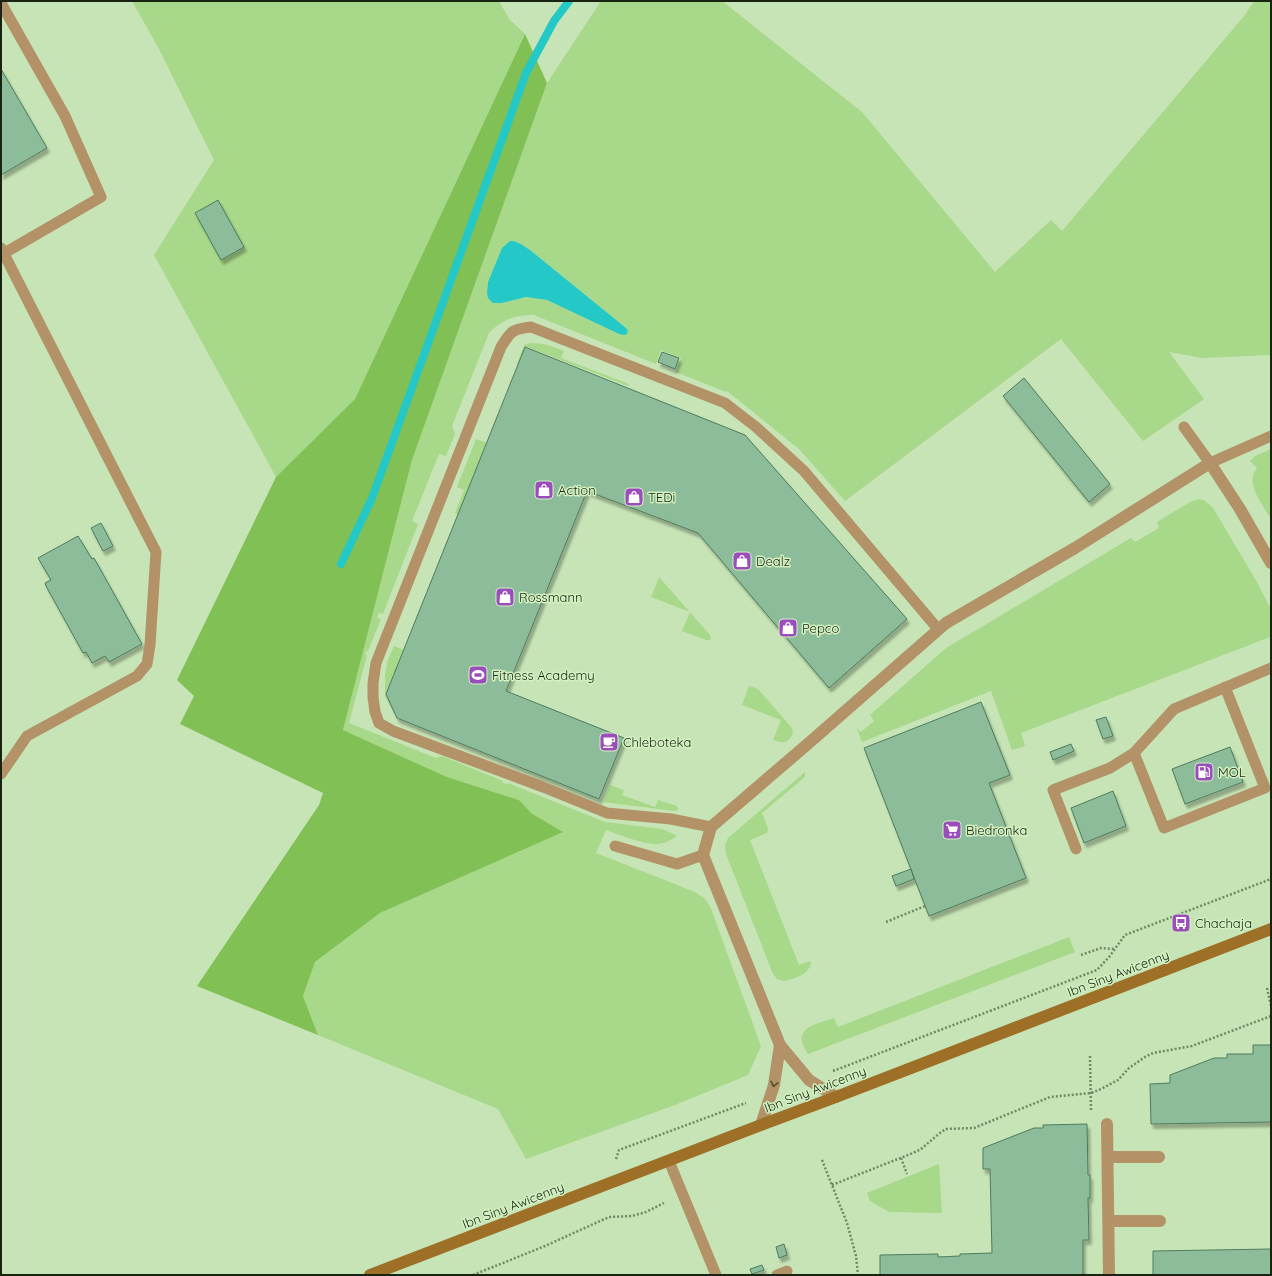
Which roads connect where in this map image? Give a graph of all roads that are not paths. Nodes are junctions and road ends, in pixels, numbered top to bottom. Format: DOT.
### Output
graph roads {
  1 [pos="1,3"];
  2 [pos="2,252"];
  3 [pos="1184,427"];
  4 [pos="1271,436"];
  5 [pos="1210,463"];
  6 [pos="1271,563"];
  7 [pos="938,629"];
  8 [pos="1271,668"];
  9 [pos="1225,688"];
  10 [pos="1134,753"];
  11 [pos="1,774"];
  12 [pos="711,827"];
  13 [pos="615,846"];
  14 [pos="1076,849"];
  15 [pos="703,855"];
  16 [pos="1271,929"];
  17 [pos="780,1045"];
  18 [pos="836,1097"];
  19 [pos="761,1124"];
  20 [pos="1108,1124"];
  21 [pos="1108,1157"];
  22 [pos="1159,1157"];
  23 [pos="669,1161"];
  24 [pos="1109,1221"];
  25 [pos="1160,1221"];
  26 [pos="370,1275"];
  27 [pos="716,1275"];
  28 [pos="1109,1275"];
  1 -- 2 [label="lane"];
  2 -- 11 [label="lane"];
  3 -- 5 [label="lane"];
  4 -- 5 [label="lane"];
  5 -- 6 [label="street"];
  5 -- 7 [label="street"];
  7 -- 12 [label="street"];
  7 -- 12 [label="lane"];
  8 -- 9 [label="lane"];
  9 -- 10 [label="lane"];
  9 -- 10 [label="lane"];
  10 -- 14 [label="lane"];
  12 -- 15 [label="street"];
  13 -- 15 [label="lane"];
  15 -- 17 [label="street"];
  16 -- 18 [label="street, Ibn Siny Awicenny"];
  17 -- 18 [label="street"];
  17 -- 19 [label="street, one-way"];
  18 -- 19 [label="street, Ibn Siny Awicenny"];
  19 -- 23 [label="street, Ibn Siny Awicenny"];
  20 -- 21 [label="street"];
  21 -- 22 [label="street"];
  21 -- 24 [label="street"];
  23 -- 26 [label="street, Ibn Siny Awicenny"];
  23 -- 27 [label="lane"];
  24 -- 25 [label="street"];
  24 -- 28 [label="street"];
}
